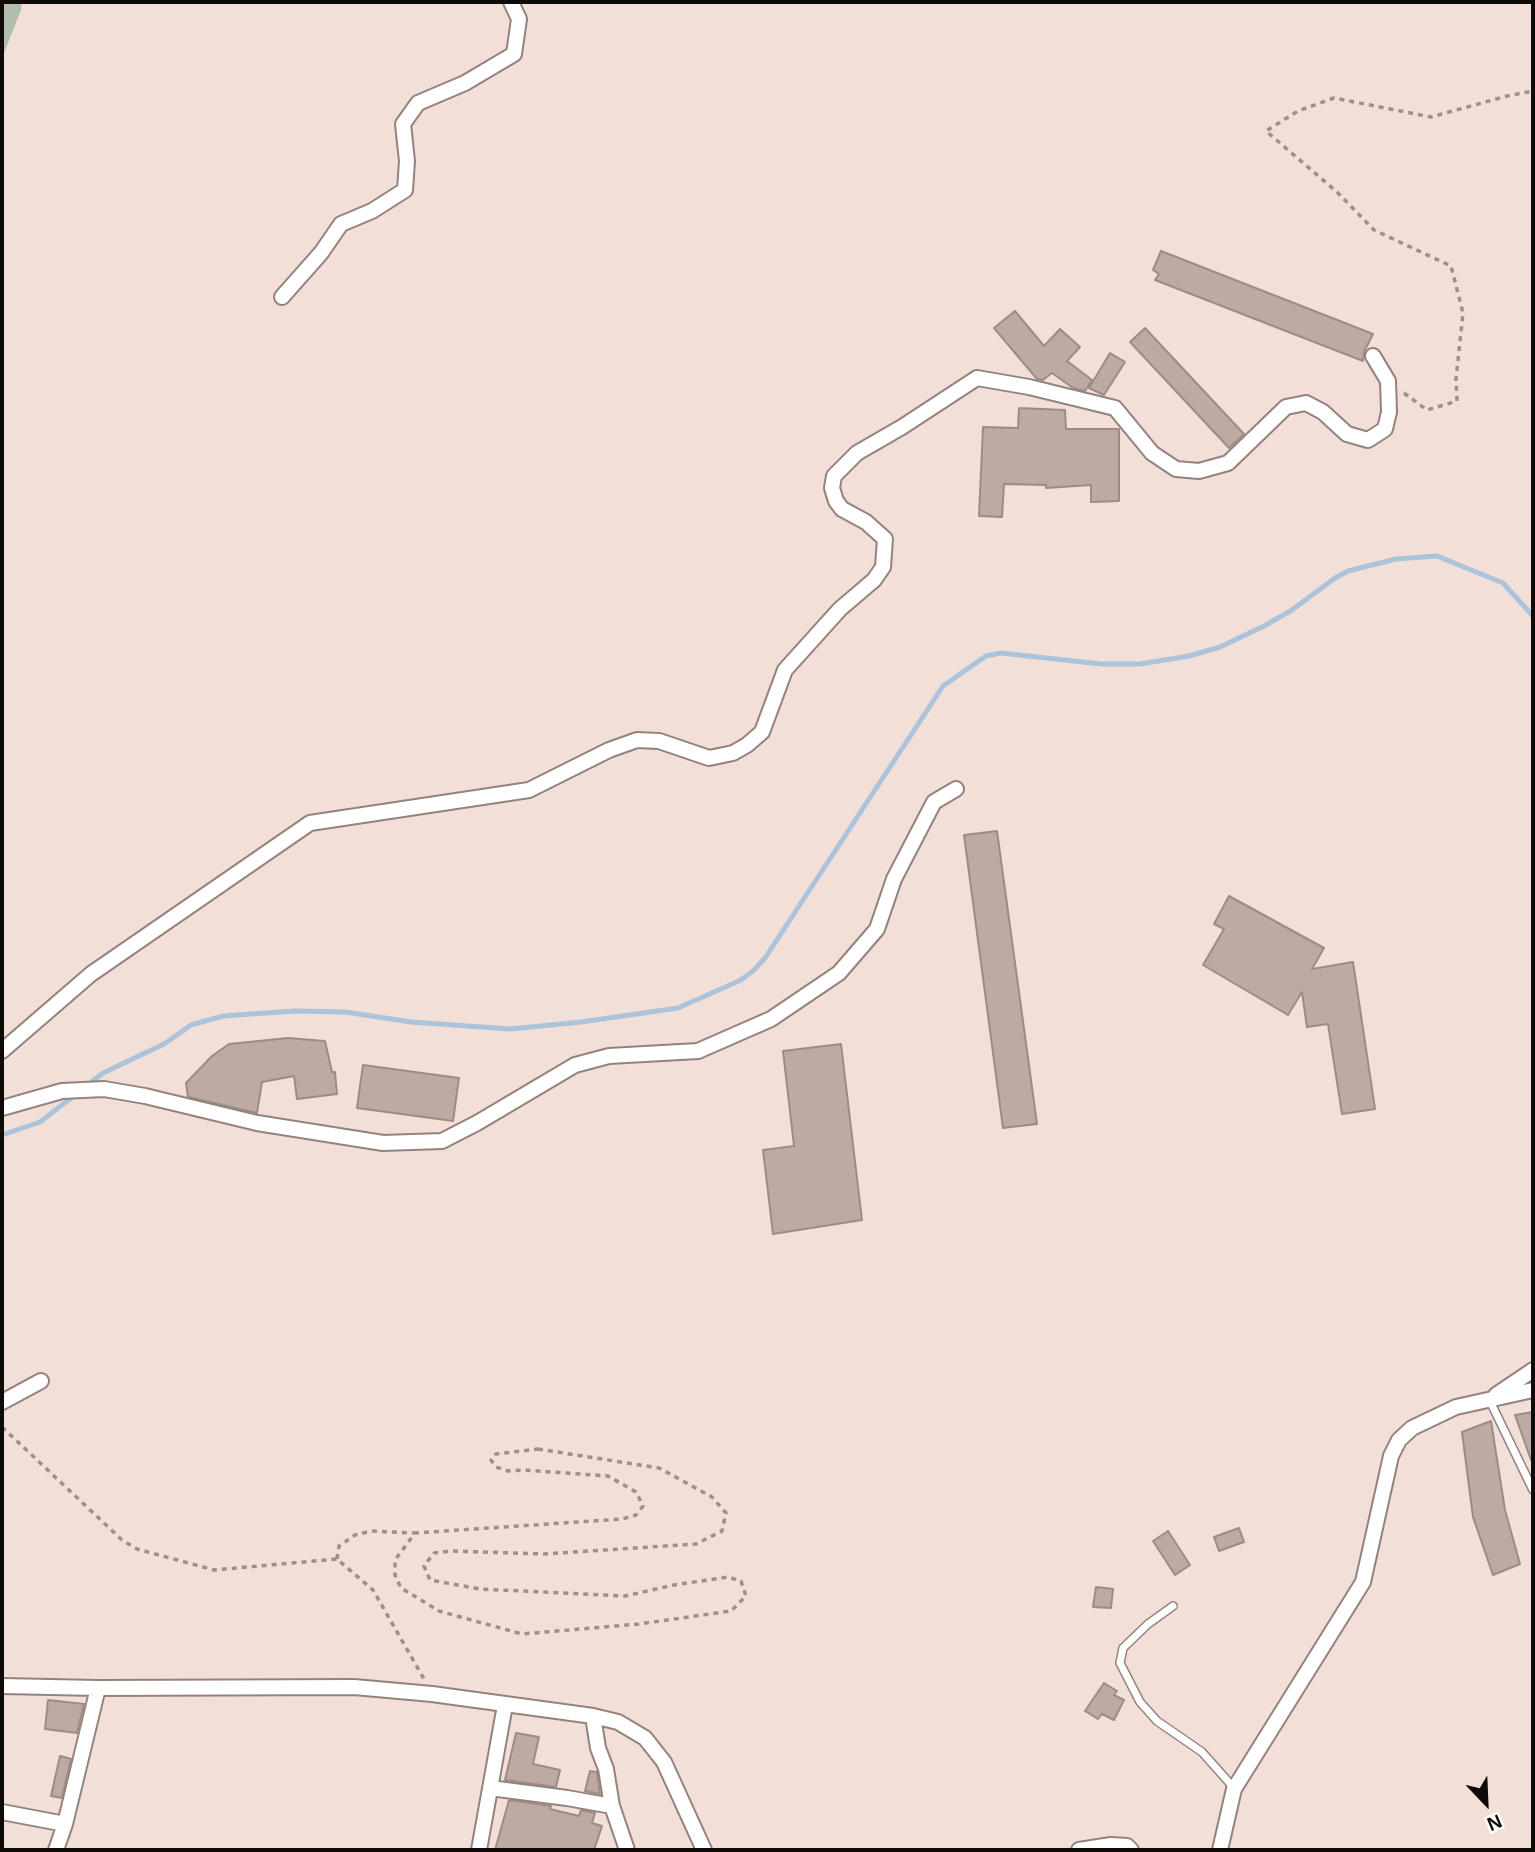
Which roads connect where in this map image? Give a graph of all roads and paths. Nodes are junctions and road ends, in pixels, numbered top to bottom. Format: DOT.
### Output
graph roads {
  1 [pos="511,2"];
  2 [pos="1533,92"];
  3 [pos="282,297"];
  4 [pos="1373,356"];
  5 [pos="1388,381"];
  6 [pos="956,789"];
  7 [pos="2,1051"];
  8 [pos="2,1108"];
  9 [pos="1533,1370"];
  10 [pos="41,1381"];
  11 [pos="1533,1390"];
  12 [pos="1489,1399"];
  13 [pos="2,1402"];
  14 [pos="2,1427"];
  15 [pos="1533,1490"];
  16 [pos="415,1533"];
  17 [pos="337,1559"];
  18 [pos="1173,1606"];
  19 [pos="2,1686"];
  20 [pos="98,1688"];
  21 [pos="432,1694"];
  22 [pos="505,1705"];
  23 [pos="593,1716"];
  24 [pos="490,1788"];
  25 [pos="1234,1789"];
  26 [pos="612,1807"];
  27 [pos="2,1812"];
  28 [pos="65,1824"];
  29 [pos="56,1850"];
  30 [pos="479,1850"];
  31 [pos="627,1850"];
  32 [pos="704,1850"];
  33 [pos="1079,1850"];
  34 [pos="1131,1850"];
  35 [pos="1220,1850"];
  1 -- 3 [label="street"];
  2 -- 5 [label="path"];
  4 -- 5 [label="street"];
  5 -- 7 [label="street"];
  6 -- 8 [label="street"];
  9 -- 12 [label="street"];
  10 -- 13 [label="street"];
  11 -- 12 [label="street"];
  12 -- 15 [label="lane"];
  12 -- 25 [label="street"];
  14 -- 17 [label="path"];
  16 -- 16 [label="path"];
  16 -- 17 [label="path"];
  17 -- 21 [label="path"];
  18 -- 25 [label="lane"];
  19 -- 20 [label="street"];
  20 -- 21 [label="street"];
  20 -- 28 [label="street"];
  21 -- 22 [label="street"];
  22 -- 23 [label="street"];
  22 -- 24 [label="street"];
  23 -- 26 [label="street"];
  23 -- 32 [label="street"];
  24 -- 26 [label="street"];
  24 -- 30 [label="street"];
  25 -- 35 [label="street"];
  26 -- 31 [label="street"];
  27 -- 28 [label="street"];
  28 -- 29 [label="street"];
  33 -- 34 [label="street"];
}
